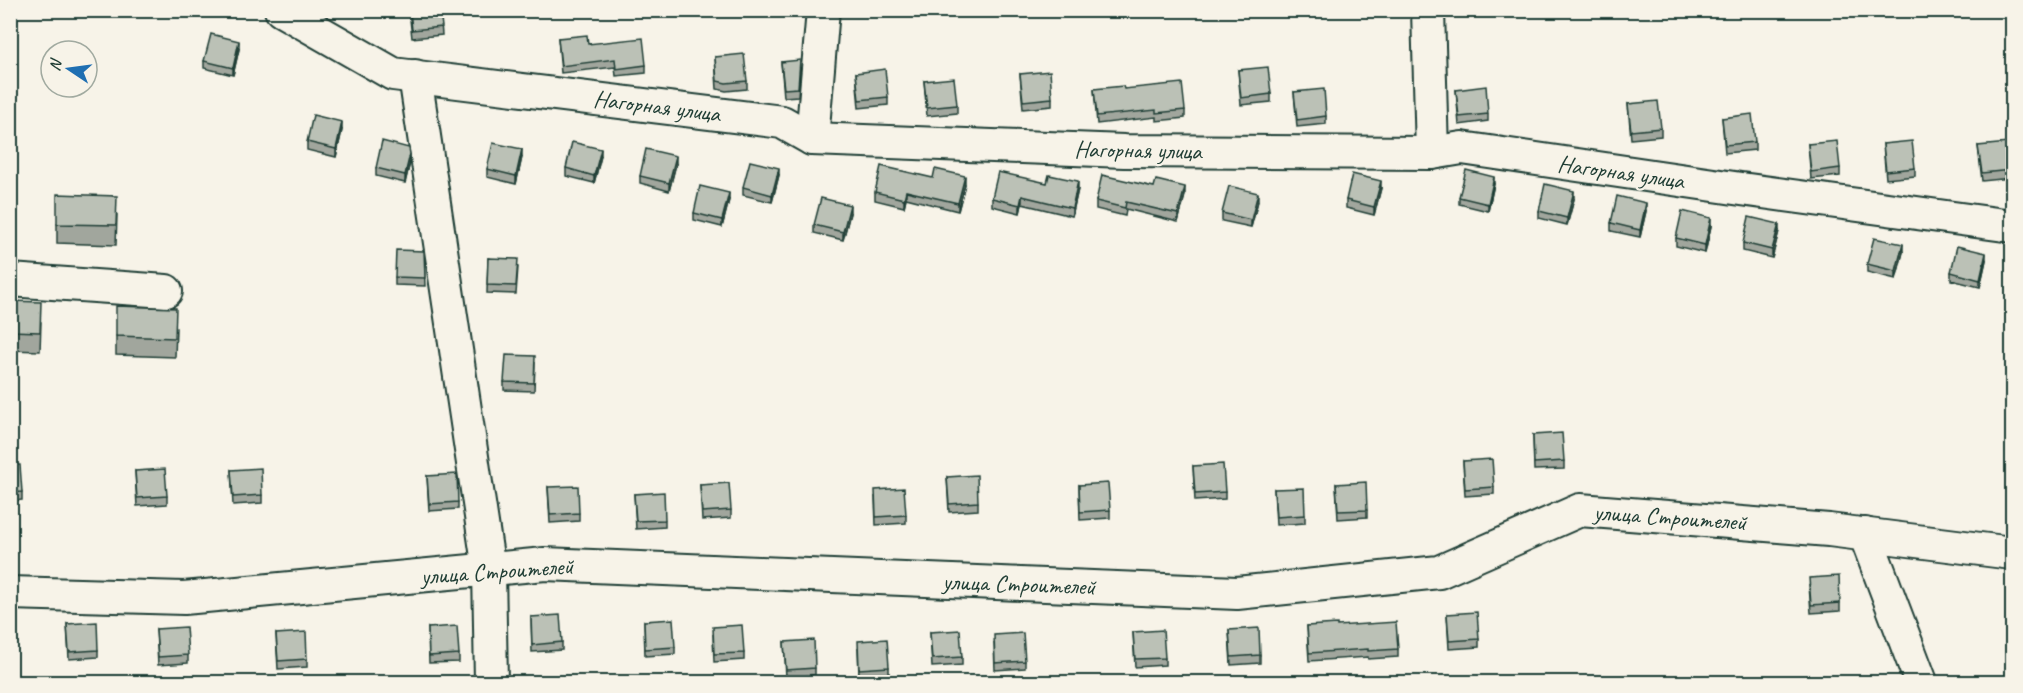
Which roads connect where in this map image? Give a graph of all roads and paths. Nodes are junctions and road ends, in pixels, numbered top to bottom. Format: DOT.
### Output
graph roads {
  1 [pos="281,10"];
  2 [pos="823,10"];
  3 [pos="1428,10"];
  4 [pos="415,76"];
  5 [pos="812,140"];
  6 [pos="1432,153"];
  7 [pos="2013,226"];
  8 [pos="10,280"];
  9 [pos="166,291"];
  10 [pos="1865,534"];
  11 [pos="2013,553"];
  12 [pos="489,570"];
  13 [pos="10,593"];
  14 [pos="491,682"];
  15 [pos="1921,682"];
  1 -- 4 [label="lane, Нагорная улица"];
  2 -- 5 [label="lane"];
  3 -- 6 [label="lane"];
  4 -- 5 [label="lane, Нагорная улица"];
  4 -- 12 [label="lane"];
  5 -- 6 [label="lane, Нагорная улица"];
  6 -- 7 [label="lane, Нагорная улица"];
  8 -- 9 [label="lane"];
  10 -- 11 [label="lane, улица Строителей"];
  10 -- 12 [label="lane, улица Строителей"];
  10 -- 15 [label="lane"];
  12 -- 13 [label="lane, улица Строителей"];
  12 -- 14 [label="lane"];
}
